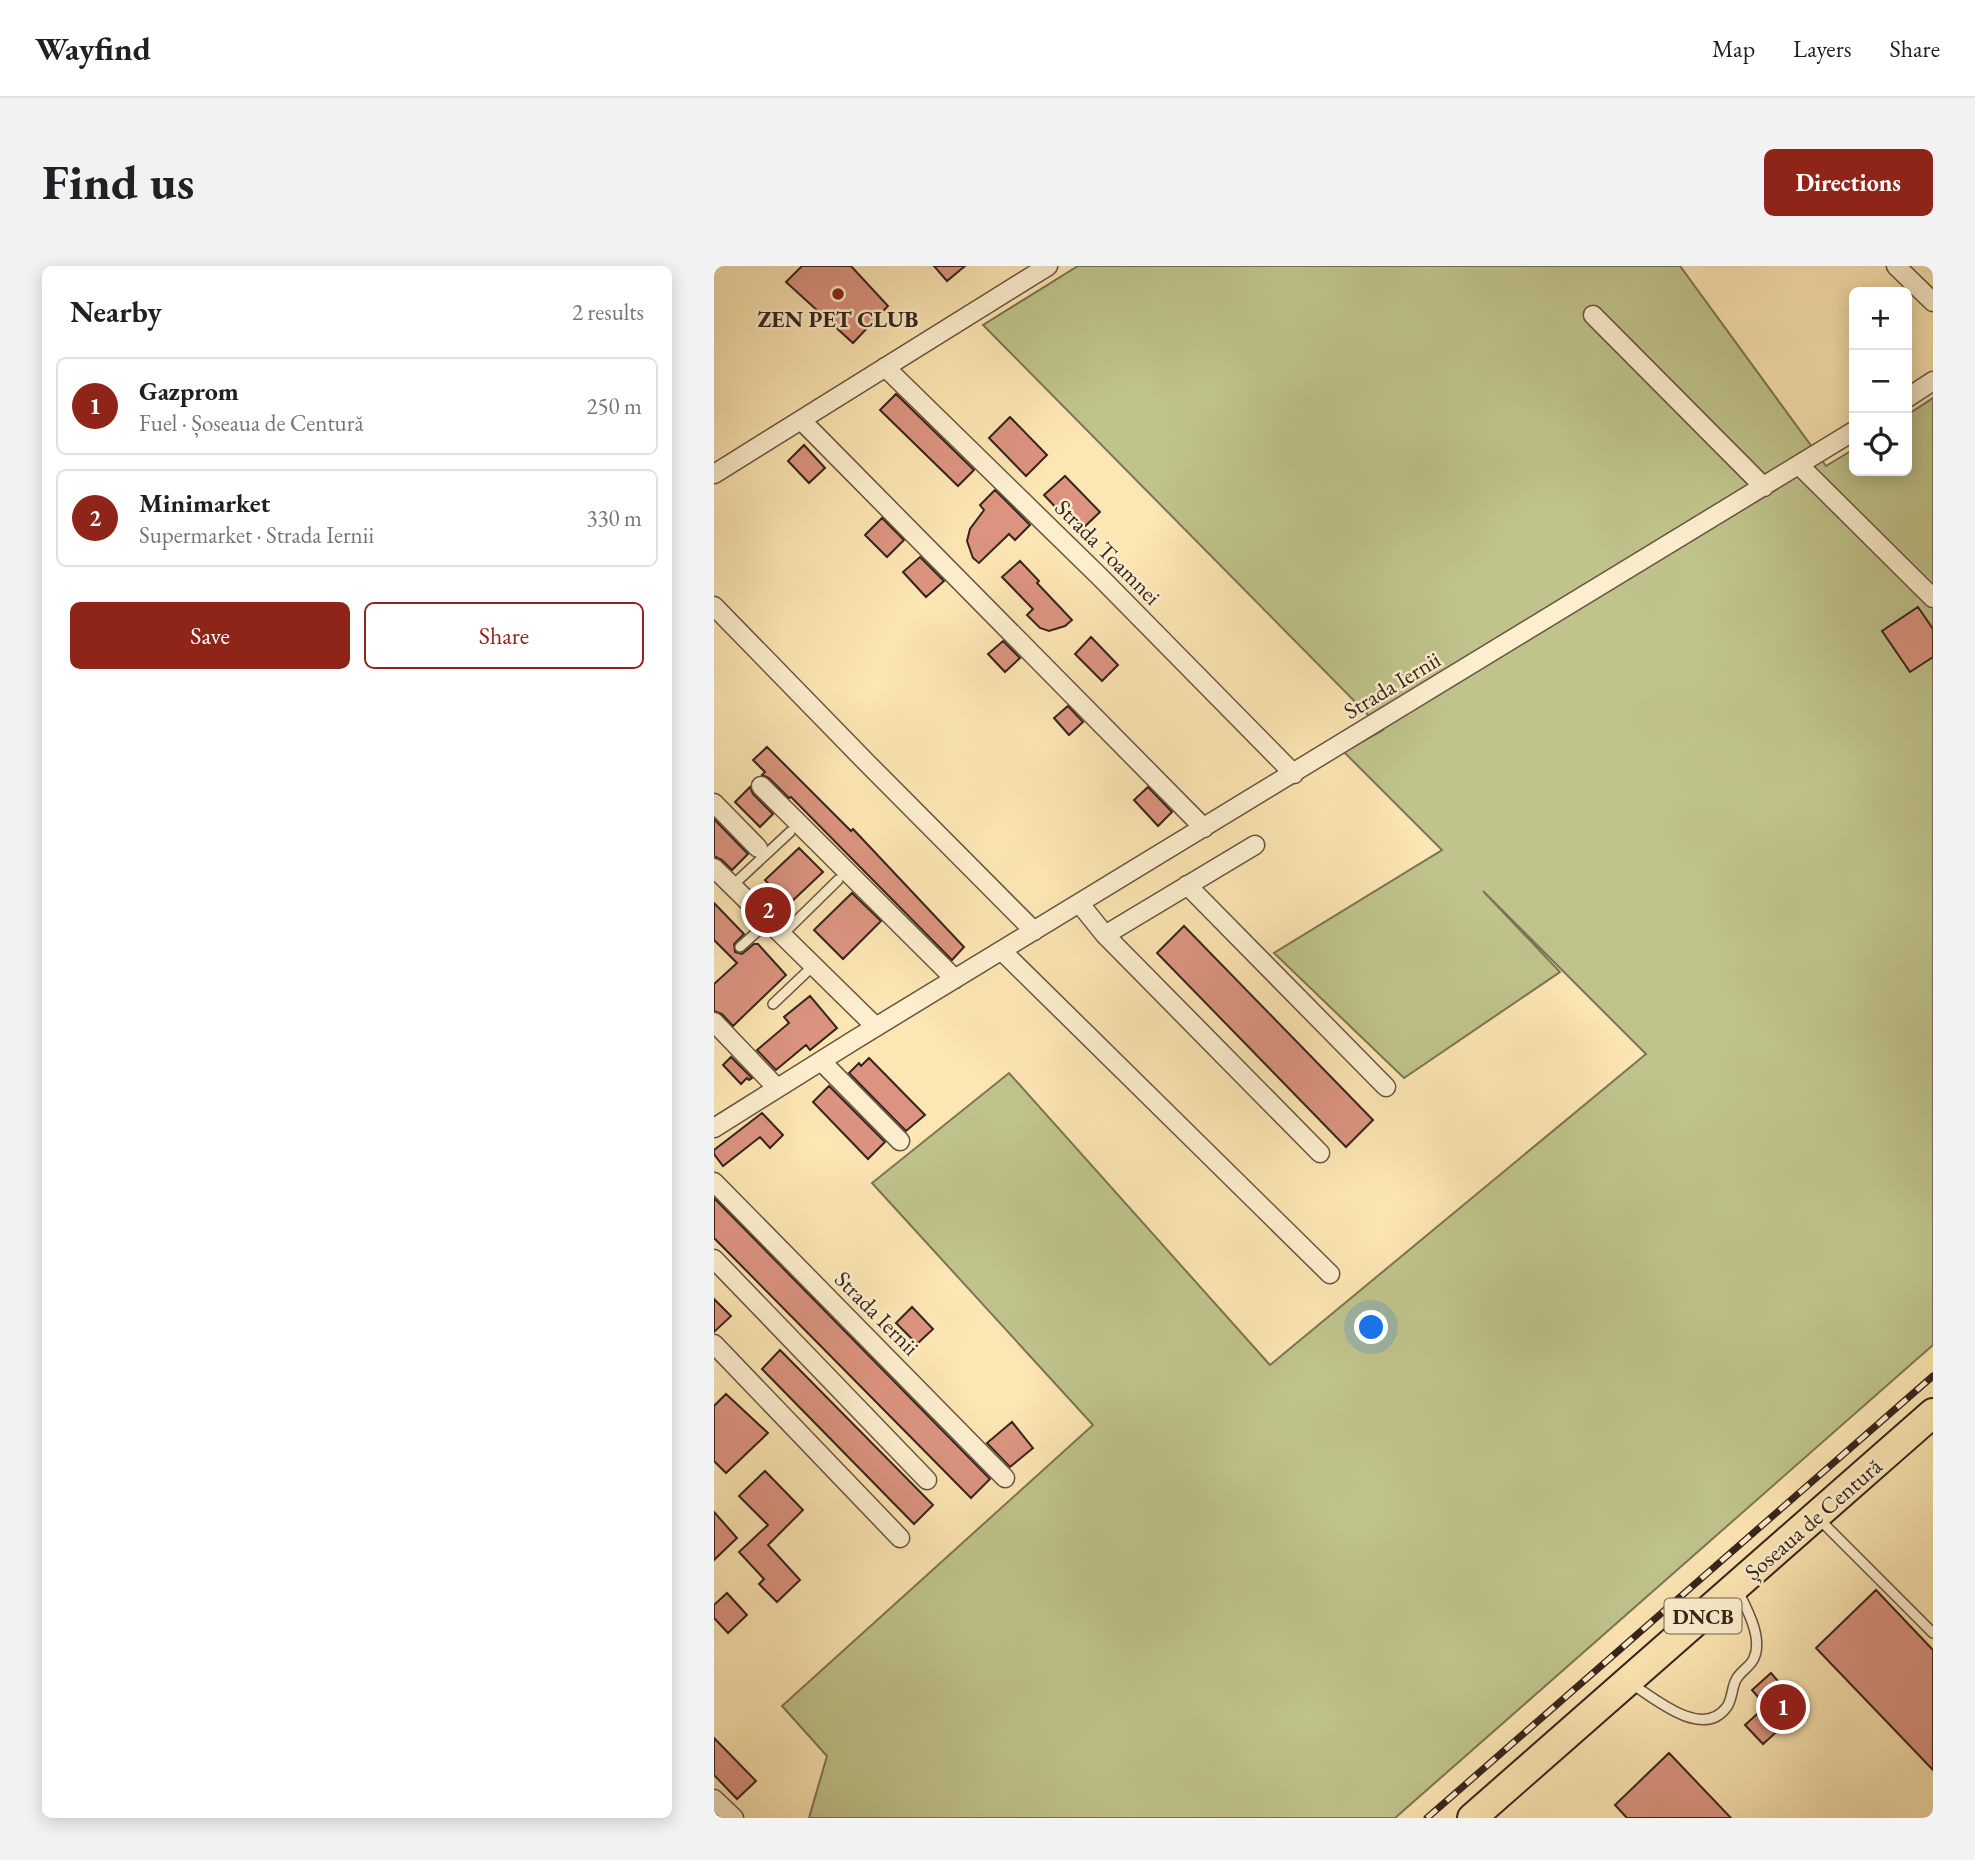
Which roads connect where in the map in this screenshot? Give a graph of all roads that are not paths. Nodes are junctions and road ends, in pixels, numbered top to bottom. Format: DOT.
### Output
graph roads {
  1 [pos="1048,266"];
  2 [pos="1896,266"];
  3 [pos="1933,302"];
  4 [pos="1593,315"];
  5 [pos="885,368"];
  6 [pos="1933,381"];
  7 [pos="1912,395"];
  8 [pos="801,420"];
  9 [pos="1849,434"];
  10 [pos="1800,465"];
  11 [pos="714,474"];
  12 [pos="1764,487"];
  13 [pos="1933,598"];
  14 [pos="714,606"];
  15 [pos="1294,774"];
  16 [pos="761,786"];
  17 [pos="714,803"];
  18 [pos="1204,828"];
  19 [pos="790,832"];
  20 [pos="1255,845"];
  21 [pos="758,848"];
  22 [pos="714,868"];
  23 [pos="838,880"];
  24 [pos="1187,885"];
  25 [pos="732,886"];
  26 [pos="1080,904"];
  27 [pos="768,922"];
  28 [pos="1034,932"];
  29 [pos="782,934"];
  30 [pos="1104,935"];
  31 [pos="740,947"];
  32 [pos="1002,951"];
  33 [pos="813,966"];
  34 [pos="955,979"];
  35 [pos="773,1004"];
  36 [pos="714,1022"];
  37 [pos="876,1027"];
  38 [pos="821,1061"];
  39 [pos="1386,1087"];
  40 [pos="777,1088"];
  41 [pos="714,1128"];
  42 [pos="900,1141"];
  43 [pos="1320,1153"];
  44 [pos="714,1182"];
  45 [pos="714,1259"];
  46 [pos="1330,1274"];
  47 [pos="714,1345"];
  48 [pos="1933,1413"];
  49 [pos="1006,1478"];
  50 [pos="927,1480"];
  51 [pos="1816,1516"];
  52 [pos="900,1538"];
  53 [pos="1736,1587"];
  54 [pos="1933,1633"];
  55 [pos="1627,1681"];
  56 [pos="714,1799"];
  57 [pos="734,1818"];
  58 [pos="1472,1818"];
  1 -- 5 [label="street"];
  2 -- 3 [label="street"];
  4 -- 12 [label="street"];
  5 -- 8 [label="street"];
  5 -- 15 [label="street, Strada Toamnei"];
  6 -- 7 [label="street"];
  8 -- 11 [label="street"];
  8 -- 18 [label="street"];
  9 -- 10 [label="street, Strada Iernii"];
  10 -- 12 [label="street, Strada Iernii"];
  10 -- 13 [label="street"];
  12 -- 15 [label="street, Strada Iernii"];
  14 -- 28 [label="street"];
  15 -- 18 [label="street, Strada Iernii"];
  16 -- 34 [label="street"];
  17 -- 21 [label="street"];
  18 -- 26 [label="street, Strada Iernii"];
  19 -- 25 [label="lane"];
  20 -- 24 [label="street"];
  22 -- 25 [label="street"];
  23 -- 29 [label="lane"];
  24 -- 30 [label="street"];
  24 -- 39 [label="street"];
  25 -- 27 [label="street"];
  26 -- 28 [label="street, Strada Iernii"];
  26 -- 30 [label="street"];
  27 -- 29 [label="street"];
  27 -- 31 [label="lane"];
  28 -- 32 [label="street, Strada Iernii"];
  29 -- 33 [label="street"];
  30 -- 43 [label="street"];
  32 -- 34 [label="street, Strada Iernii"];
  32 -- 46 [label="street"];
  33 -- 35 [label="lane"];
  33 -- 37 [label="street"];
  34 -- 37 [label="street, Strada Iernii"];
  36 -- 40 [label="street"];
  37 -- 38 [label="street, Strada Iernii"];
  38 -- 40 [label="street, Strada Iernii"];
  38 -- 42 [label="street"];
  40 -- 41 [label="street, Strada Iernii"];
  44 -- 49 [label="street, Strada Iernii"];
  45 -- 50 [label="street"];
  47 -- 52 [label="street"];
  48 -- 51 [label="main road, Șoseaua de Centură / DNCB"];
  51 -- 53 [label="main road, Șoseaua de Centură / DNCB"];
  51 -- 54 [label="lane"];
  53 -- 55 [label="main road, Șoseaua de Centură / DNCB"];
  53 -- 55 [label="lane"];
  55 -- 58 [label="main road, Șoseaua de Centură / DNCB"];
  56 -- 57 [label="street"];
}
